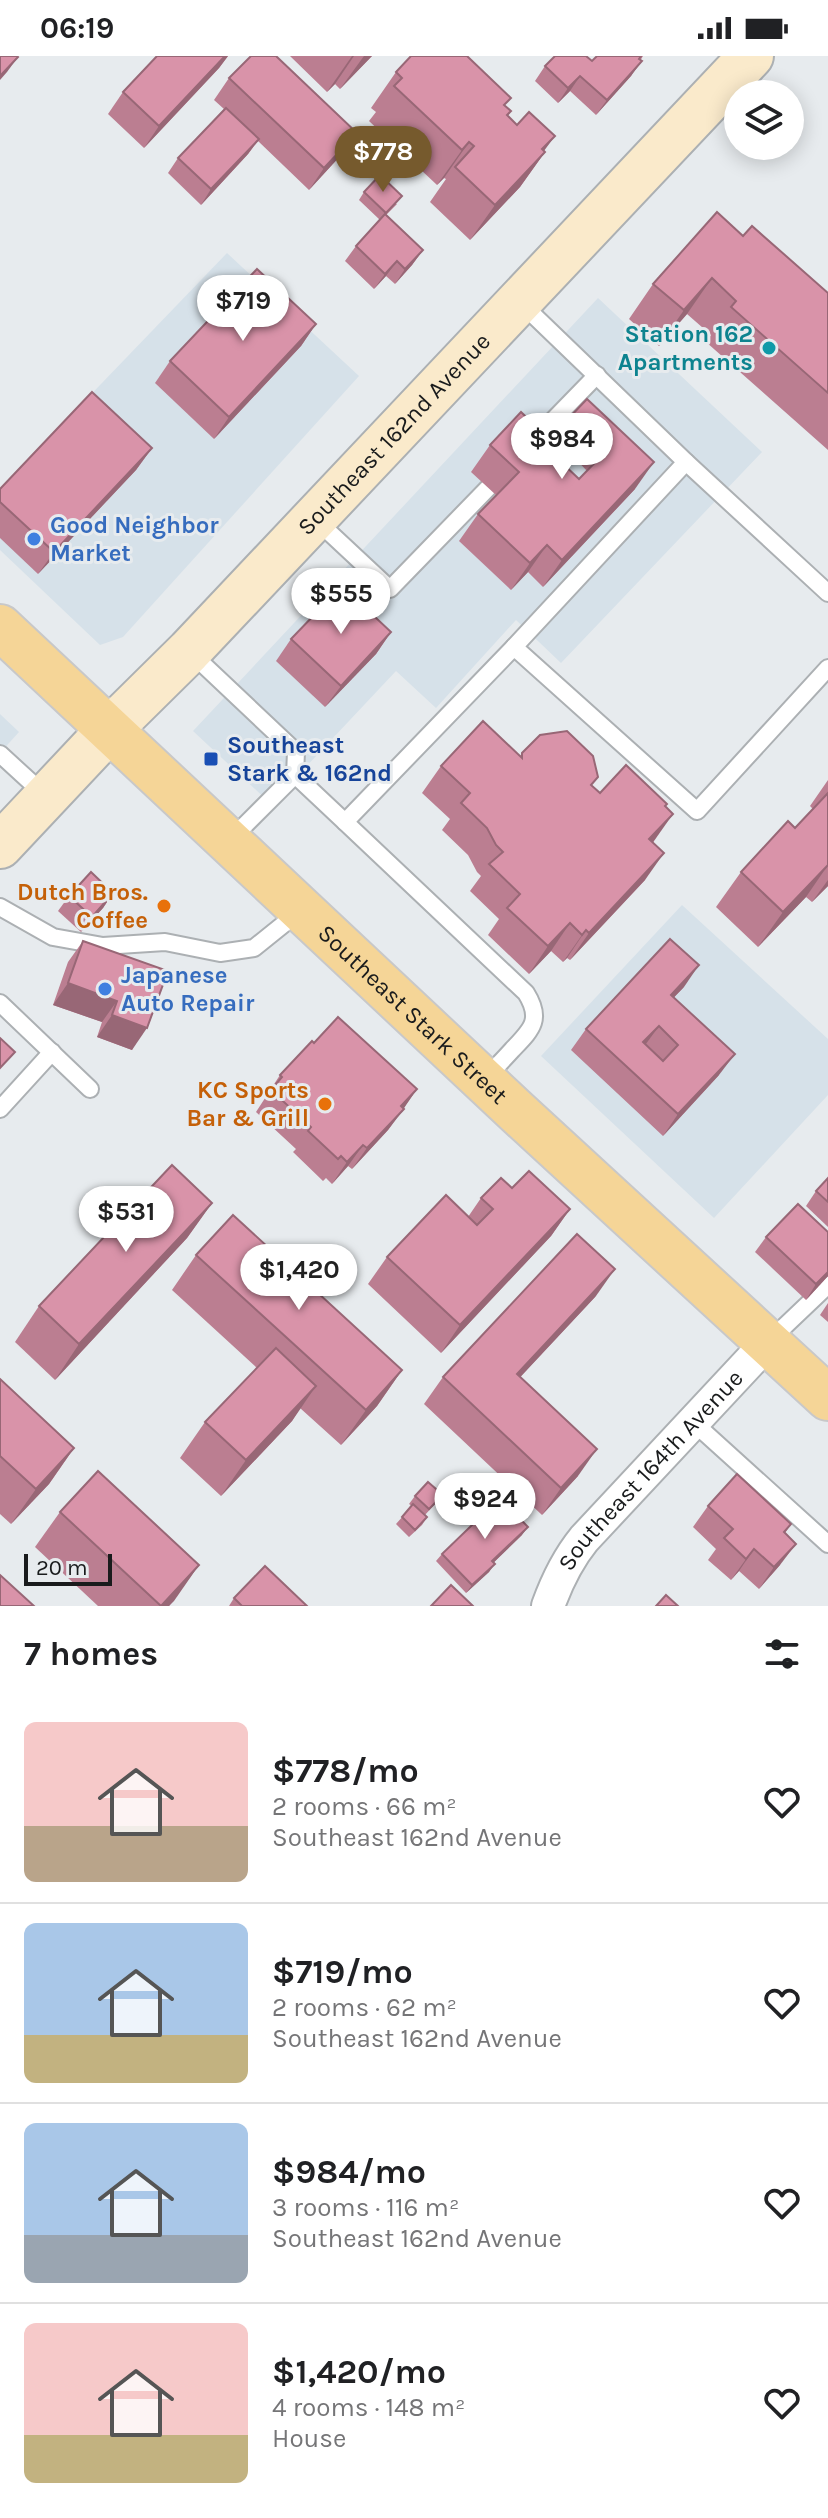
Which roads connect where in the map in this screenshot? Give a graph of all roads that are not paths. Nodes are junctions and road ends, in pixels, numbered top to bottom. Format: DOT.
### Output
graph roads {
  1 [pos="751,56"];
  2 [pos="520,302"];
  3 [pos="597,375"];
  4 [pos="518,455"];
  5 [pos="686,462"];
  6 [pos="488,488"];
  7 [pos="314,518"];
  8 [pos="828,593"];
  9 [pos="0,627"];
  10 [pos="514,647"];
  11 [pos="189,651"];
  12 [pos="828,668"];
  13 [pos="109,730"];
  14 [pos="0,754"];
  15 [pos="295,775"];
  16 [pos="46,797"];
  17 [pos="345,822"];
  18 [pos="229,842"];
  19 [pos="0,846"];
  20 [pos="0,907"];
  21 [pos="302,910"];
  22 [pos="0,1003"];
  23 [pos="52,1052"];
  24 [pos="484,1080"];
  25 [pos="90,1089"];
  26 [pos="0,1109"];
  27 [pos="828,1285"];
  28 [pos="767,1343"];
  29 [pos="828,1398"];
  30 [pos="693,1422"];
  31 [pos="828,1544"];
  32 [pos="548,1606"];
  1 -- 2 [label="main road, Southeast 162nd Avenue"];
  2 -- 3 [label="lane"];
  2 -- 7 [label="main road, Southeast 162nd Avenue"];
  3 -- 4 [label="lane"];
  3 -- 5 [label="lane"];
  5 -- 8 [label="lane"];
  5 -- 10 [label="lane"];
  6 -- 7 [label="lane"];
  7 -- 11 [label="main road, Southeast 162nd Avenue"];
  9 -- 13 [label="main road, Southeast Stark Street"];
  10 -- 12 [label="lane"];
  10 -- 17 [label="lane"];
  11 -- 13 [label="main road, Southeast 162nd Avenue"];
  11 -- 15 [label="lane"];
  13 -- 16 [label="main road, Southeast 162nd Avenue"];
  13 -- 18 [label="main road, Southeast Stark Street"];
  14 -- 16 [label="lane"];
  15 -- 17 [label="lane"];
  15 -- 18 [label="lane"];
  16 -- 19 [label="main road, Southeast 162nd Avenue"];
  17 -- 24 [label="lane"];
  18 -- 21 [label="main road, Southeast Stark Street"];
  20 -- 21 [label="lane"];
  21 -- 24 [label="main road, Southeast Stark Street"];
  22 -- 23 [label="lane"];
  23 -- 25 [label="lane"];
  23 -- 26 [label="lane"];
  24 -- 28 [label="main road, Southeast Stark Street"];
  27 -- 28 [label="lane"];
  28 -- 29 [label="main road, Southeast Stark Street"];
  28 -- 30 [label="street, Southeast 164th Avenue"];
  30 -- 31 [label="lane"];
  30 -- 32 [label="street, Southeast 164th Avenue"];
}
